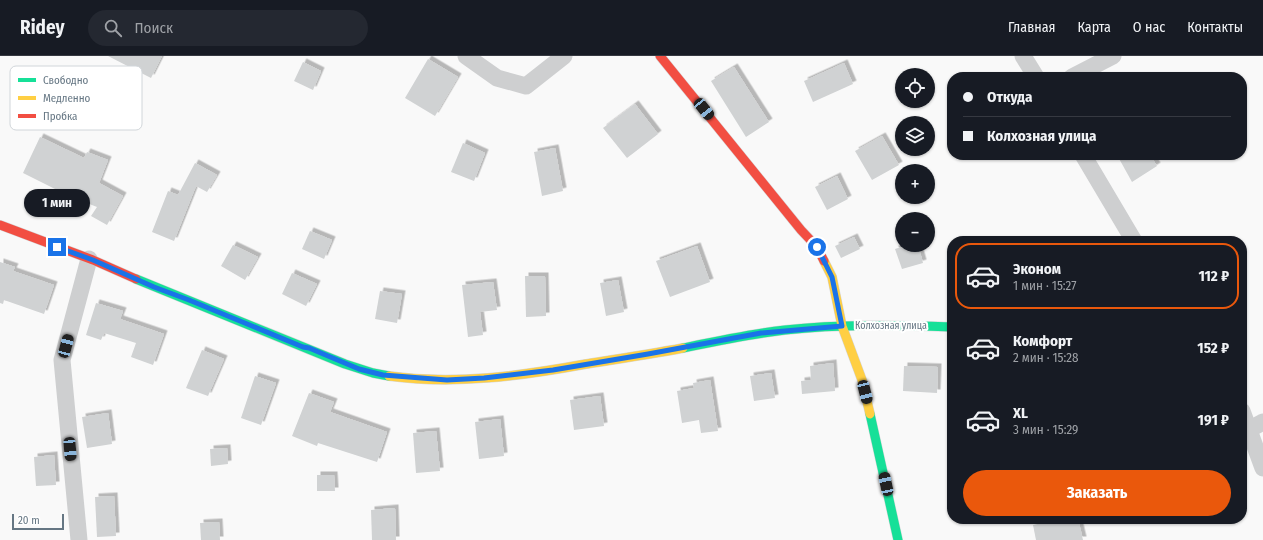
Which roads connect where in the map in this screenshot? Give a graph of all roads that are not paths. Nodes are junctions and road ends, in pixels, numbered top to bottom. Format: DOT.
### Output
graph roads {
  1 [pos="466,56"];
  2 [pos="564,56"];
  3 [pos="660,56"];
  4 [pos="1022,56"];
  5 [pos="1113,56"];
  6 [pos="1033,72"];
  7 [pos="1082,72"];
  8 [pos="1086,160"];
  9 [pos="0,225"];
  10 [pos="1131,236"];
  11 [pos="89,259"];
  12 [pos="842,326"];
  13 [pos="947,327"];
  14 [pos="1263,422"];
  15 [pos="1247,427"];
  16 [pos="1248,430"];
  17 [pos="1263,468"];
  18 [pos="79,540"];
  19 [pos="898,540"];
  1 -- 2 [label="street"];
  3 -- 12 [label="street"];
  4 -- 6 [label="street"];
  5 -- 7 [label="street"];
  8 -- 10 [label="street"];
  9 -- 11 [label="street, Колхозная улица"];
  11 -- 12 [label="street, Колхозная улица"];
  11 -- 18 [label="street"];
  12 -- 13 [label="street, Колхозная улица"];
  12 -- 19 [label="street"];
  14 -- 16 [label="street"];
  15 -- 16 [label="street"];
  16 -- 17 [label="street"];
}
